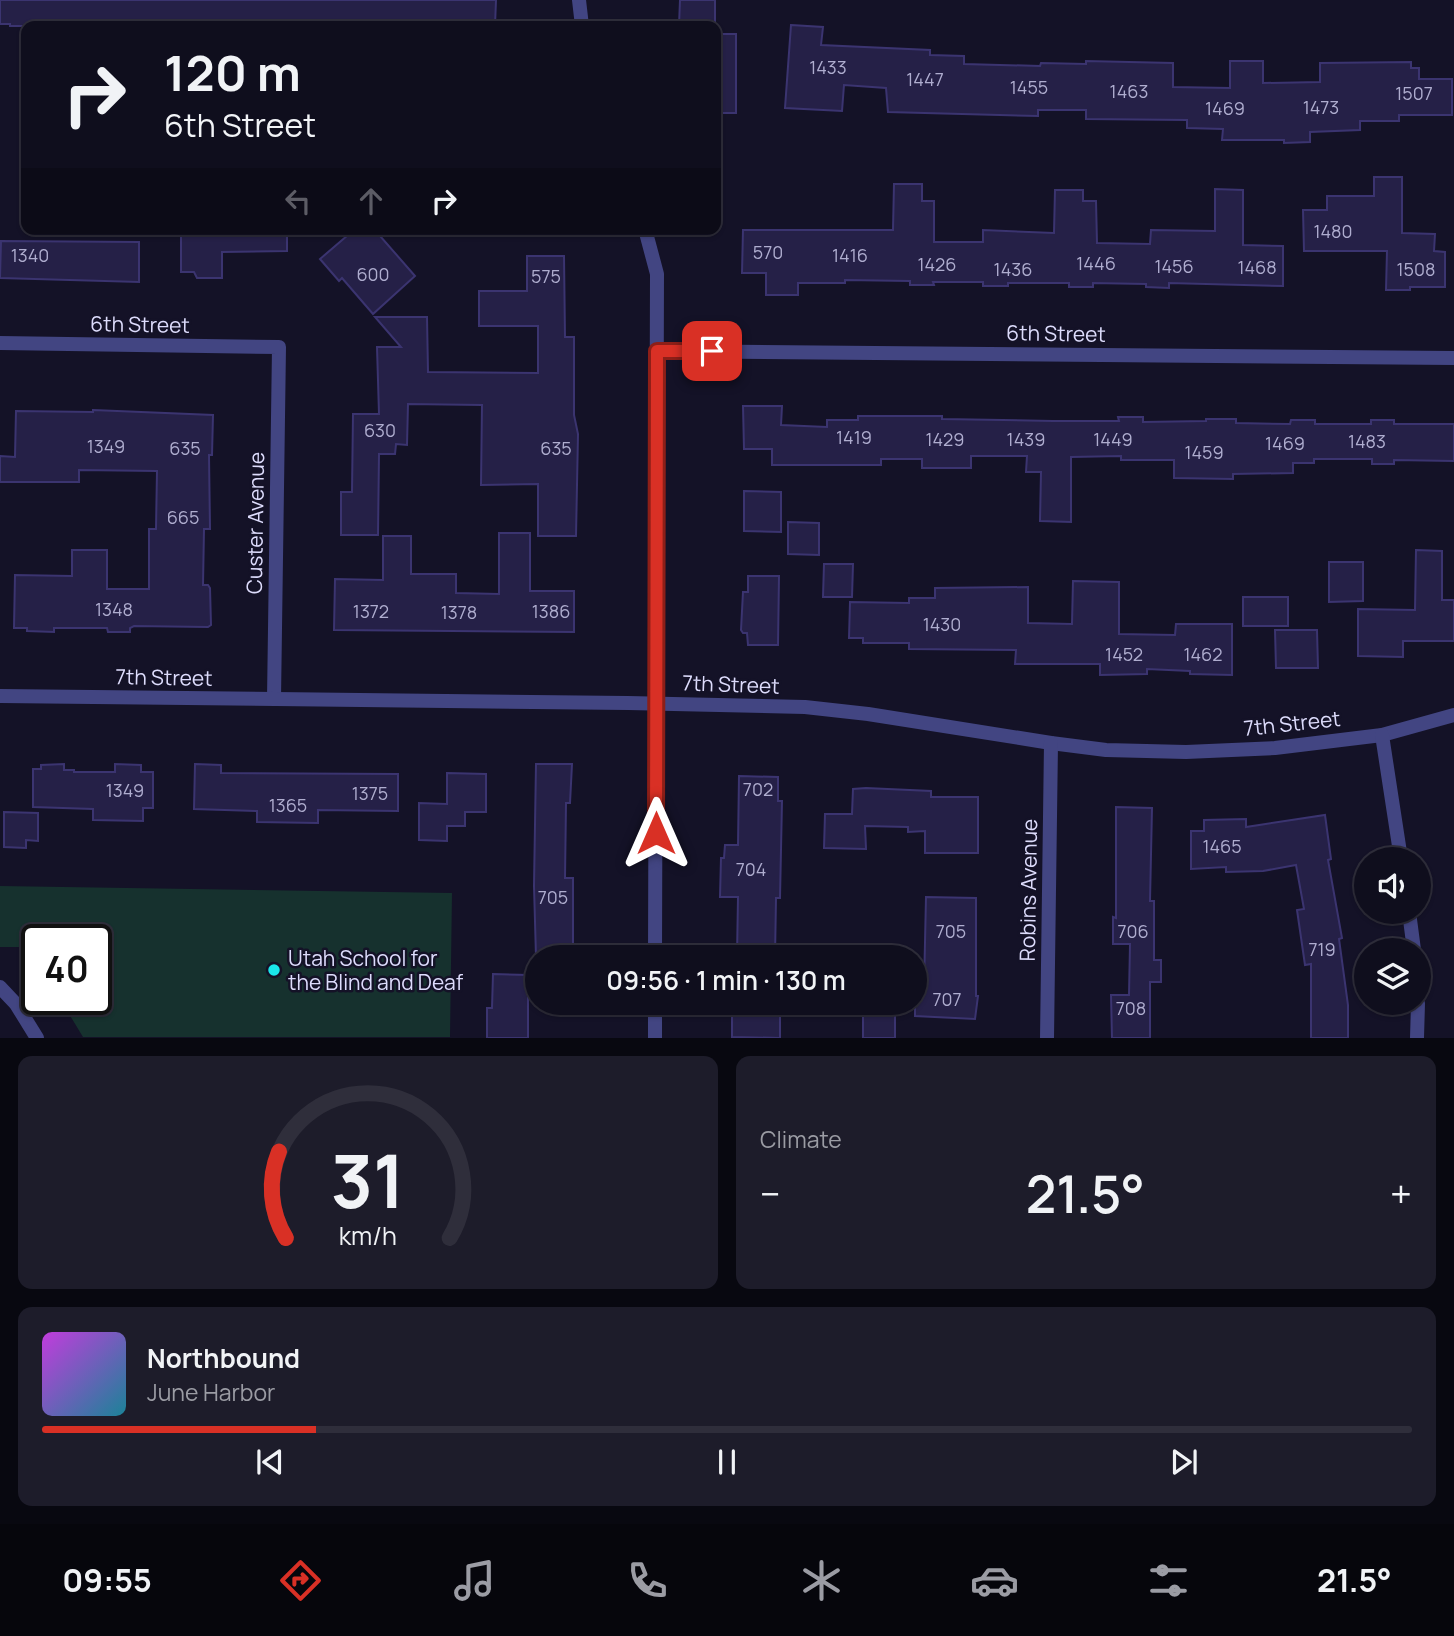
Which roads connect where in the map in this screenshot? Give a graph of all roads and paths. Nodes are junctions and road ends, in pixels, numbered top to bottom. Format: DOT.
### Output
graph roads {
  1 [pos="579,0"];
  2 [pos="581,21"];
  3 [pos="647,235"];
  4 [pos="0,343"];
  5 [pos="279,347"];
  6 [pos="657,351"];
  7 [pos="1454,358"];
  8 [pos="0,696"];
  9 [pos="274,699"];
  10 [pos="657,703"];
  11 [pos="1454,715"];
  12 [pos="1382,735"];
  13 [pos="1051,743"];
  14 [pos="1399,847"];
  15 [pos="655,945"];
  16 [pos="0,987"];
  17 [pos="655,1015"];
  18 [pos="1418,1015"];
  19 [pos="37,1038"];
  20 [pos="655,1038"];
  21 [pos="1047,1038"];
  22 [pos="1418,1038"];
  1 -- 2 [label="street"];
  3 -- 6 [label="street"];
  4 -- 5 [label="street, 6th Street"];
  5 -- 9 [label="street, Custer Avenue"];
  6 -- 7 [label="street, 6th Street"];
  6 -- 10 [label="street"];
  8 -- 9 [label="street, 7th Street"];
  9 -- 10 [label="street, 7th Street"];
  10 -- 13 [label="street, 7th Street"];
  10 -- 15 [label="street"];
  11 -- 12 [label="street, 7th Street"];
  12 -- 13 [label="street, 7th Street"];
  12 -- 14 [label="street"];
  13 -- 21 [label="street, Robins Avenue"];
  16 -- 19 [label="street"];
  17 -- 20 [label="street"];
  18 -- 22 [label="street"];
}
